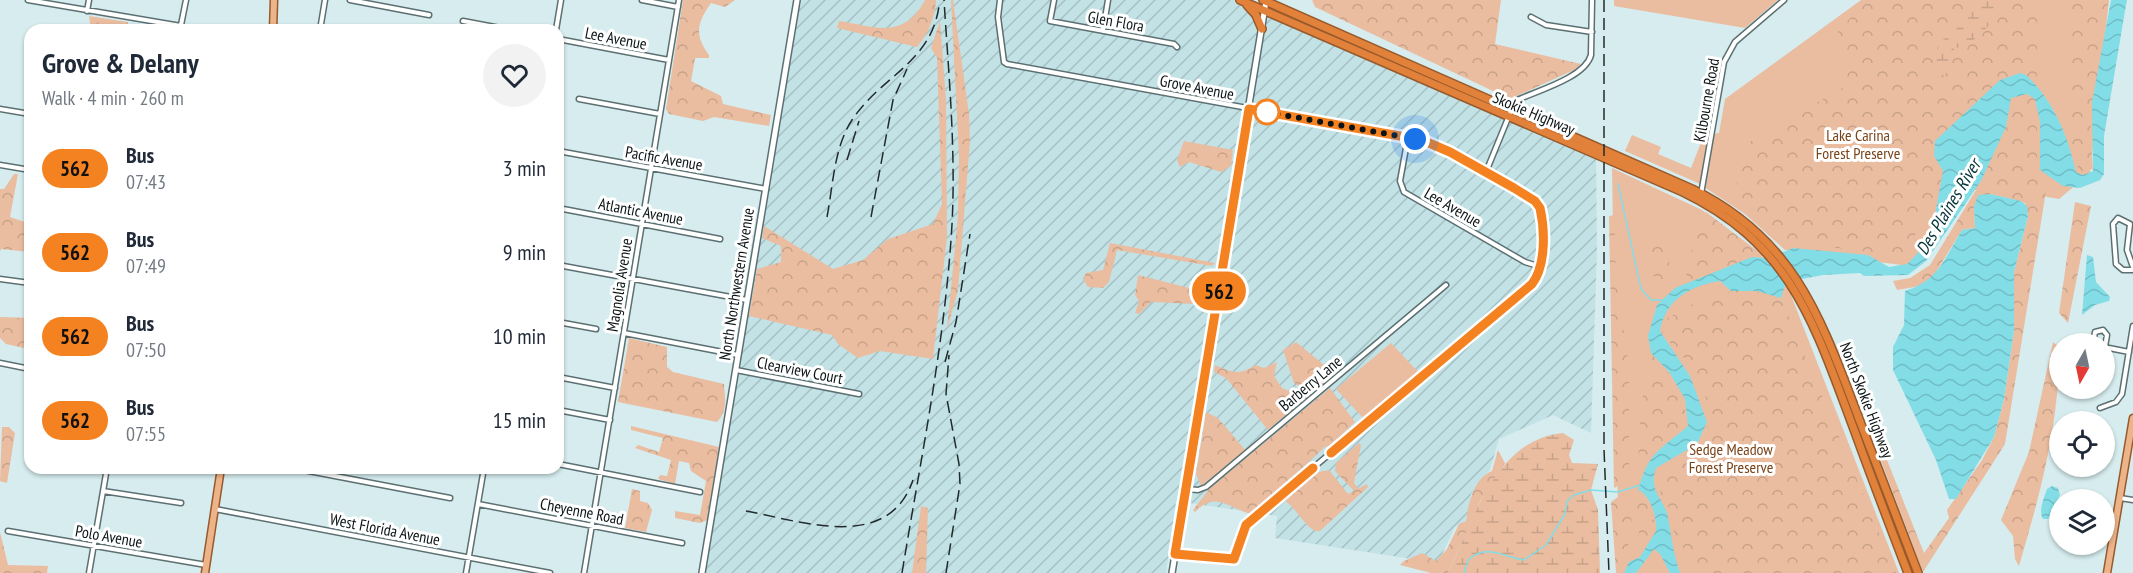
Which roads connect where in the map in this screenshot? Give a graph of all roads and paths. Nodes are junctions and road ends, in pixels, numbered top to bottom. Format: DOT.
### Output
graph roads {
  1 [pos="28,0"];
  2 [pos="89,0"];
  3 [pos="186,0"];
  4 [pos="274,0"];
  5 [pos="325,0"];
  6 [pos="350,0"];
  7 [pos="561,0"];
  8 [pos="642,0"];
  9 [pos="679,0"];
  10 [pos="797,0"];
  11 [pos="1000,0"];
  12 [pos="1054,0"];
  13 [pos="1108,0"];
  14 [pos="1265,0"];
  15 [pos="1592,0"];
  16 [pos="1784,0"];
  17 [pos="1242,1"];
  18 [pos="678,7"];
  19 [pos="87,10"];
  20 [pos="1264,11"];
  21 [pos="429,15"];
  22 [pos="1531,17"];
  23 [pos="463,21"];
  24 [pos="160,24"];
  25 [pos="182,24"];
  26 [pos="273,24"];
  27 [pos="321,24"];
  28 [pos="479,24"];
  29 [pos="557,24"];
  30 [pos="1262,29"];
  31 [pos="1103,31"];
  32 [pos="1592,32"];
  33 [pos="564,40"];
  34 [pos="1177,47"];
  35 [pos="669,60"];
  36 [pos="579,99"];
  37 [pos="0,109"];
  38 [pos="1249,109"];
  39 [pos="24,113"];
  40 [pos="1511,113"];
  41 [pos="660,114"];
  42 [pos="1407,137"];
  43 [pos="564,152"];
  44 [pos="0,165"];
  45 [pos="651,167"];
  46 [pos="24,169"];
  47 [pos="1486,172"];
  48 [pos="766,189"];
  49 [pos="1700,197"];
  50 [pos="564,209"];
  51 [pos="641,223"];
  52 [pos="720,239"];
  53 [pos="564,266"];
  54 [pos="1541,267"];
  55 [pos="2133,269"];
  56 [pos="0,279"];
  57 [pos="631,279"];
  58 [pos="24,282"];
  59 [pos="1446,285"];
  60 [pos="1798,286"];
  61 [pos="747,300"];
  62 [pos="564,322"];
  63 [pos="2133,326"];
  64 [pos="596,329"];
  65 [pos="624,333"];
  66 [pos="2115,349"];
  67 [pos="2129,352"];
  68 [pos="738,355"];
  69 [pos="0,363"];
  70 [pos="24,368"];
  71 [pos="736,370"];
  72 [pos="564,378"];
  73 [pos="615,388"];
  74 [pos="860,394"];
  75 [pos="2100,408"];
  76 [pos="564,411"];
  77 [pos="2133,418"];
  78 [pos="610,420"];
  79 [pos="564,465"];
  80 [pos="601,472"];
  81 [pos="106,474"];
  82 [pos="220,474"];
  83 [pos="324,474"];
  84 [pos="483,474"];
  85 [pos="1186,489"];
  86 [pos="103,491"];
  87 [pos="700,492"];
  88 [pos="450,498"];
  89 [pos="2120,498"];
  90 [pos="2133,500"];
  91 [pos="181,503"];
  92 [pos="478,504"];
  93 [pos="215,509"];
  94 [pos="592,525"];
  95 [pos="8,531"];
  96 [pos="682,543"];
  97 [pos="94,546"];
  98 [pos="1175,554"];
  99 [pos="469,557"];
  100 [pos="206,565"];
  101 [pos="90,573"];
  102 [pos="204,573"];
  103 [pos="466,573"];
  104 [pos="550,573"];
  105 [pos="584,573"];
  106 [pos="702,573"];
  107 [pos="1172,573"];
  108 [pos="1908,573"];
  109 [pos="1918,573"];
  110 [pos="2107,573"];
  1 -- 19 [label="street"];
  2 -- 19 [label="street"];
  3 -- 25 [label="street"];
  4 -- 26 [label="main road"];
  5 -- 27 [label="street"];
  6 -- 21 [label="street"];
  7 -- 29 [label="street"];
  8 -- 18 [label="street"];
  9 -- 18 [label="street, Magnolia Avenue"];
  10 -- 48 [label="street, North Northwestern Avenue"];
  11 -- 38 [label="street, Grove Avenue"];
  12 -- 31 [label="street, Glen Flora"];
  13 -- 31 [label="street"];
  14 -- 20 [label="street"];
  14 -- 40 [label="highway, Skokie Highway"];
  15 -- 32 [label="street"];
  16 -- 49 [label="street, Kilbourne Road"];
  17 -- 20 [label="highway, Skokie Highway"];
  17 -- 30 [label="highway"];
  18 -- 35 [label="street, Magnolia Avenue"];
  19 -- 24 [label="street"];
  20 -- 30 [label="street"];
  20 -- 40 [label="highway, Skokie Highway"];
  22 -- 32 [label="street"];
  23 -- 28 [label="street"];
  30 -- 38 [label="street"];
  31 -- 34 [label="street, Glen Flora"];
  32 -- 40 [label="street"];
  33 -- 35 [label="street, Lee Avenue"];
  35 -- 41 [label="street, Magnolia Avenue"];
  36 -- 41 [label="street"];
  37 -- 39 [label="street"];
  38 -- 42 [label="street, Grove Avenue"];
  38 -- 85 [label="street"];
  40 -- 47 [label="street"];
  40 -- 49 [label="highway, Skokie Highway"];
  41 -- 45 [label="street, Magnolia Avenue"];
  42 -- 47 [label="street, Grove Avenue"];
  42 -- 54 [label="street, Lee Avenue"];
  43 -- 45 [label="street, Pacific Avenue"];
  44 -- 46 [label="street"];
  45 -- 48 [label="street, Pacific Avenue"];
  45 -- 51 [label="street, Magnolia Avenue"];
  47 -- 54 [label="street, Grove Avenue"];
  48 -- 61 [label="street, North Northwestern Avenue"];
  49 -- 60 [label="highway, Skokie Highway"];
  50 -- 51 [label="street, Atlantic Avenue"];
  51 -- 52 [label="street, Atlantic Avenue"];
  51 -- 57 [label="street, Magnolia Avenue"];
  53 -- 57 [label="street"];
  54 -- 98 [label="street"];
  55 -- 55 [label="street"];
  56 -- 58 [label="street"];
  57 -- 61 [label="street"];
  57 -- 65 [label="street, Magnolia Avenue"];
  59 -- 85 [label="street, Barberry Lane"];
  60 -- 108 [label="highway, North Skokie Highway"];
  60 -- 109 [label="highway, North Skokie Highway"];
  61 -- 68 [label="street, North Northwestern Avenue"];
  62 -- 64 [label="street"];
  63 -- 67 [label="street"];
  65 -- 68 [label="street"];
  65 -- 73 [label="street, Magnolia Avenue"];
  66 -- 67 [label="street"];
  67 -- 75 [label="street"];
  68 -- 71 [label="street, North Northwestern Avenue"];
  69 -- 70 [label="street"];
  71 -- 74 [label="street, Clearview Court"];
  71 -- 106 [label="street, North Northwestern Avenue"];
  72 -- 73 [label="street"];
  73 -- 78 [label="street, Magnolia Avenue"];
  76 -- 78 [label="street"];
  77 -- 89 [label="main road"];
  78 -- 80 [label="street, Magnolia Avenue"];
  79 -- 80 [label="street"];
  80 -- 87 [label="street"];
  80 -- 94 [label="street, Magnolia Avenue"];
  81 -- 86 [label="street"];
  82 -- 93 [label="main road"];
  83 -- 88 [label="street"];
  84 -- 92 [label="street"];
  85 -- 98 [label="street"];
  86 -- 91 [label="street"];
  86 -- 97 [label="street"];
  89 -- 90 [label="street"];
  89 -- 110 [label="main road"];
  92 -- 94 [label="street, Cheyenne Road"];
  92 -- 99 [label="street"];
  93 -- 99 [label="street, West Florida Avenue"];
  93 -- 100 [label="main road"];
  94 -- 96 [label="street, Cheyenne Road"];
  94 -- 105 [label="street, Magnolia Avenue"];
  95 -- 97 [label="street, Polo Avenue"];
  97 -- 100 [label="street, Polo Avenue"];
  97 -- 101 [label="street"];
  98 -- 107 [label="street"];
  99 -- 103 [label="street"];
  99 -- 104 [label="street, West Florida Avenue"];
  100 -- 102 [label="main road"];
}
